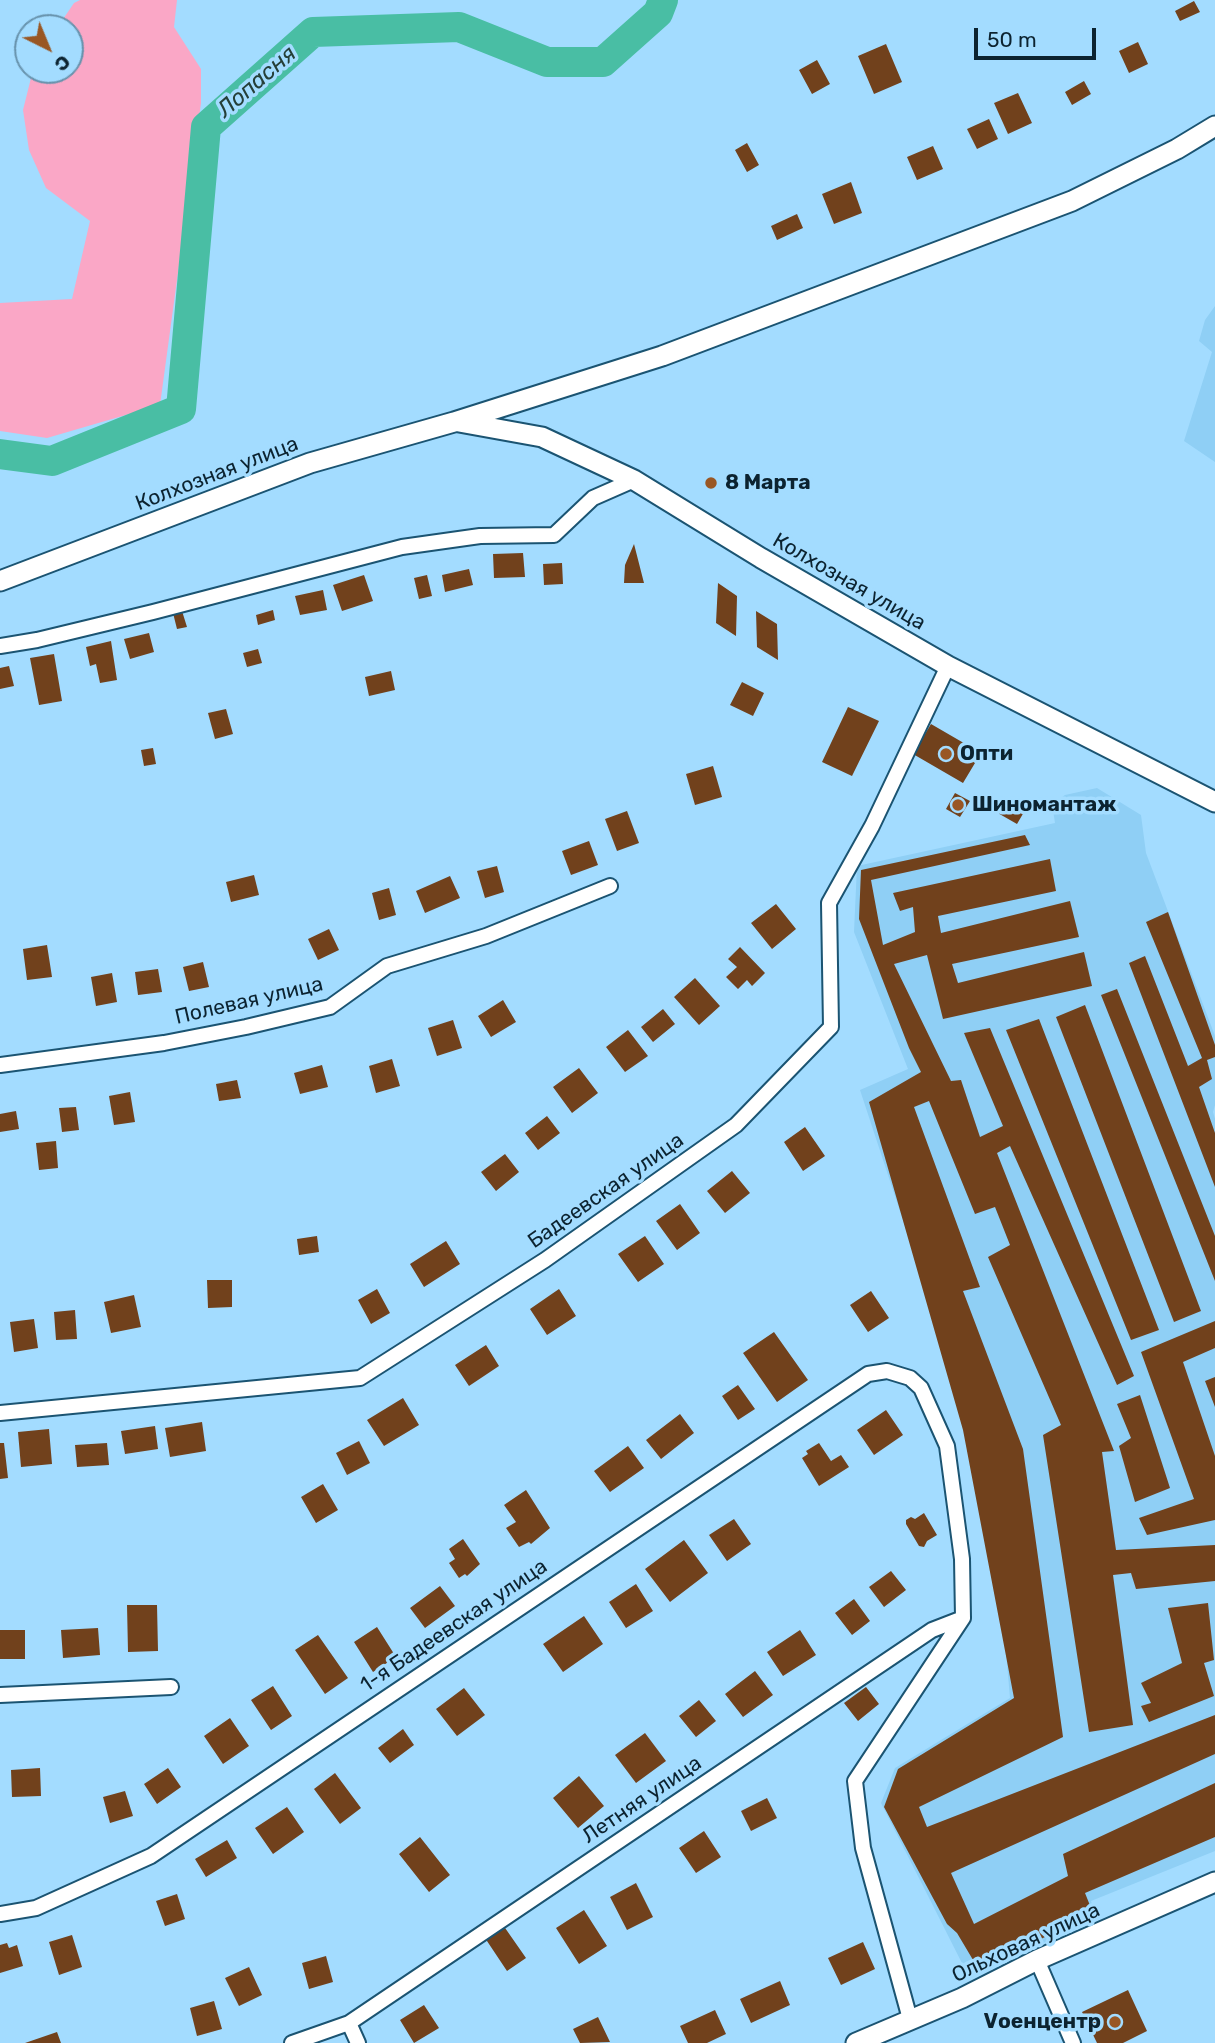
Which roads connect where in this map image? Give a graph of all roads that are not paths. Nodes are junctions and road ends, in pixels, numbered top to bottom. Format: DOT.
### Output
graph roads {
  1 [pos="1215,126"];
  2 [pos="454,422"];
  3 [pos="635,480"];
  4 [pos="0,581"];
  5 [pos="0,646"];
  6 [pos="948,666"];
  7 [pos="1215,802"];
  8 [pos="610,886"];
  9 [pos="0,1065"];
  10 [pos="0,1413"];
  11 [pos="963,1618"];
  12 [pos="171,1687"];
  13 [pos="0,1695"];
  14 [pos="1215,1882"];
  15 [pos="0,1914"];
  16 [pos="1037,1960"];
  17 [pos="910,2019"];
  18 [pos="349,2023"];
  19 [pos="292,2043"];
  20 [pos="358,2043"];
  21 [pos="856,2043"];
  22 [pos="1073,2043"];
  1 -- 2 [label="main road, Колхозная улица"];
  2 -- 3 [label="main road, Колхозная улица"];
  2 -- 4 [label="main road, Колхозная улица"];
  3 -- 5 [label="street"];
  3 -- 6 [label="main road, Колхозная улица"];
  6 -- 7 [label="main road, Колхозная улица"];
  6 -- 10 [label="street, Бадеевская улица"];
  8 -- 9 [label="street, Полевая улица"];
  11 -- 15 [label="street, 1-я Бадеевская улица"];
  11 -- 17 [label="street"];
  11 -- 18 [label="street, Летняя улица"];
  12 -- 13 [label="street"];
  14 -- 16 [label="main road, Ольховая улица"];
  16 -- 17 [label="main road, Ольховая улица"];
  16 -- 22 [label="street"];
  17 -- 21 [label="main road, Ольховая улица"];
  18 -- 19 [label="street, Летняя улица"];
  18 -- 20 [label="street"];
}
